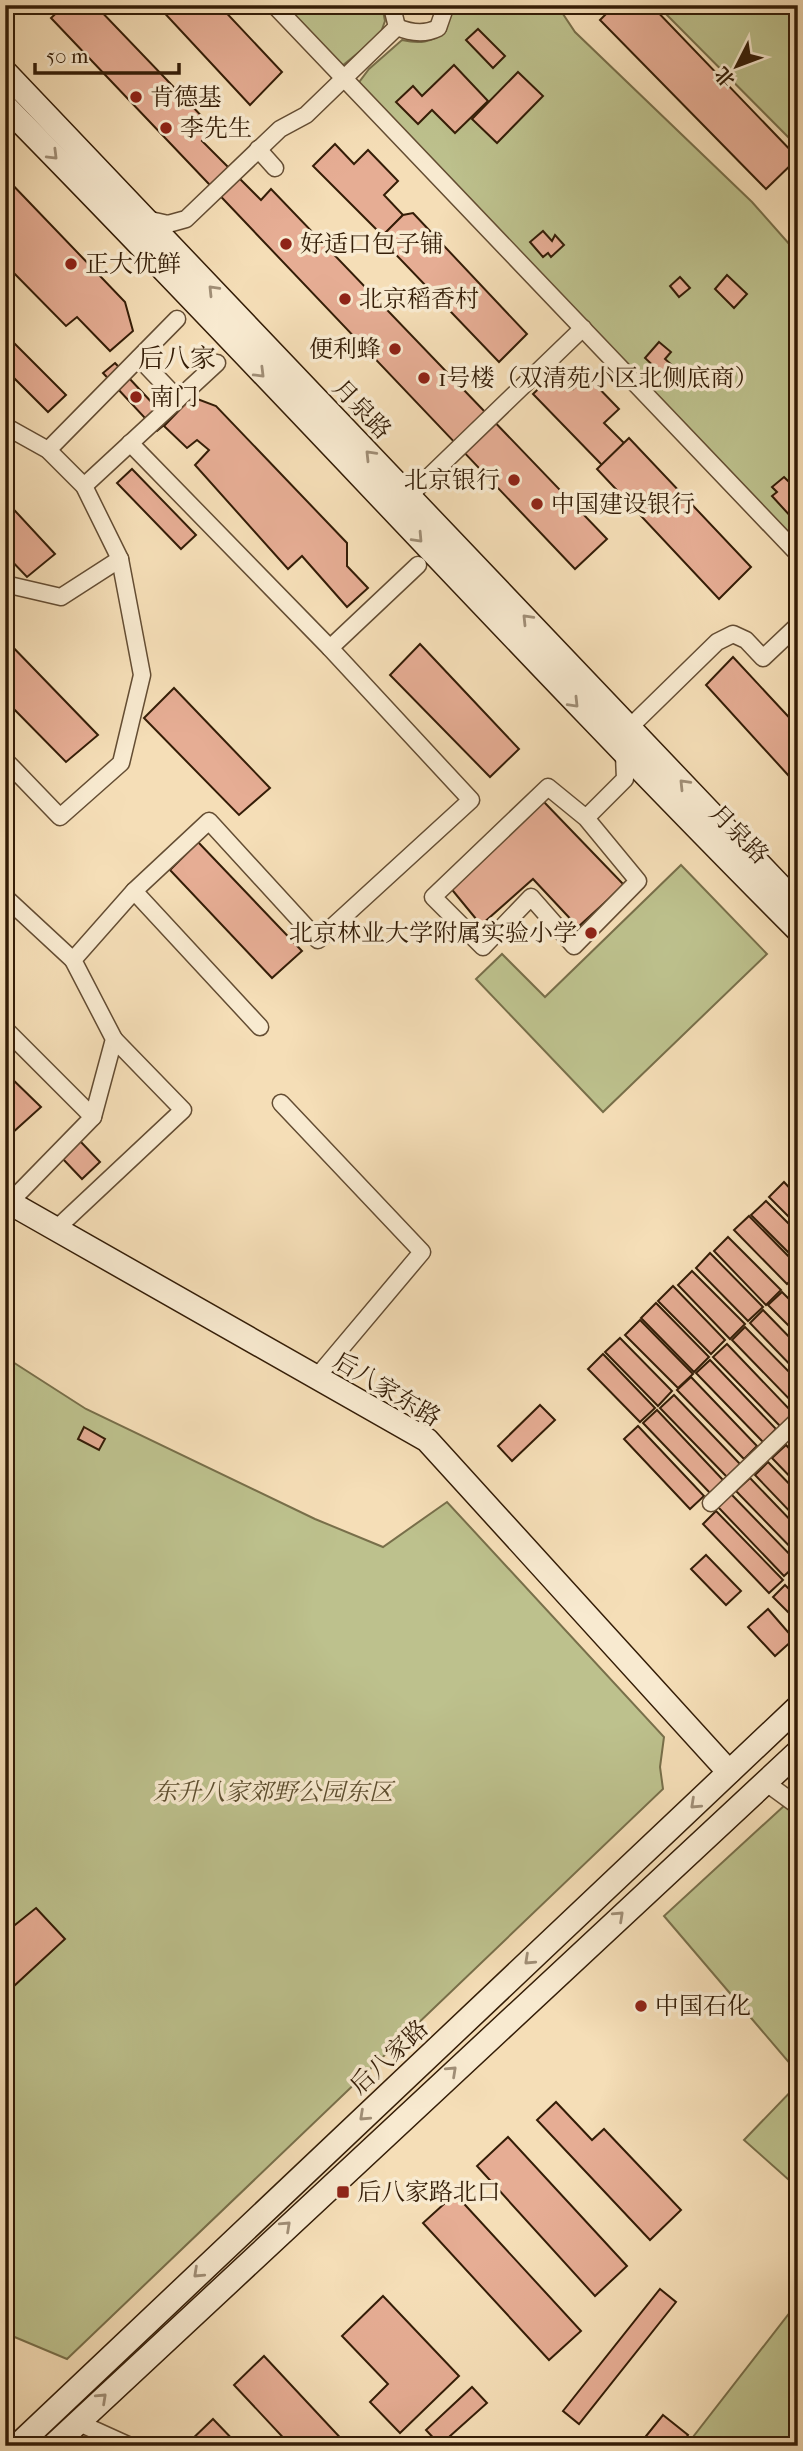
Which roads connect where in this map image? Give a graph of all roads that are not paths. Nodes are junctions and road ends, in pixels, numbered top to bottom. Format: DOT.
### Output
graph roads {
  1 [pos="274,5"];
  2 [pos="395,5"];
  3 [pos="446,5"];
  4 [pos="397,27"];
  5 [pos="5,72"];
  6 [pos="345,78"];
  7 [pos="5,106"];
  8 [pos="258,149"];
  9 [pos="275,167"];
  10 [pos="145,219"];
  11 [pos="177,320"];
  12 [pos="583,328"];
  13 [pos="139,358"];
  14 [pos="217,363"];
  15 [pos="178,399"];
  16 [pos="5,426"];
  17 [pos="130,443"];
  18 [pos="48,450"];
  19 [pos="84,486"];
  20 [pos="410,495"];
  21 [pos="798,554"];
  22 [pos="120,559"];
  23 [pos="418,565"];
  24 [pos="5,584"];
  25 [pos="798,625"];
  26 [pos="330,648"];
  27 [pos="630,727"];
  28 [pos="624,755"];
  29 [pos="5,760"];
  30 [pos="586,818"];
  31 [pos="134,891"];
  32 [pos="5,897"];
  33 [pos="798,905"];
  34 [pos="798,930"];
  35 [pos="74,960"];
  36 [pos="260,1027"];
  37 [pos="5,1029"];
  38 [pos="114,1039"];
  39 [pos="281,1103"];
  40 [pos="93,1118"];
  41 [pos="7,1202"];
  42 [pos="56,1229"];
  43 [pos="316,1378"];
  44 [pos="798,1420"];
  45 [pos="711,1503"];
  46 [pos="798,1707"];
  47 [pos="798,1752"];
  48 [pos="729,1772"];
  49 [pos="765,1782"];
  50 [pos="798,1806"];
  51 [pos="76,2422"];
  52 [pos="17,2446"];
  53 [pos="53,2446"];
  54 [pos="130,2446"];
  1 -- 6 [label="street"];
  2 -- 4 [label="street"];
  3 -- 4 [label="street"];
  4 -- 6 [label="street"];
  5 -- 10 [label="main road, 月泉路"];
  6 -- 8 [label="street"];
  6 -- 12 [label="street"];
  7 -- 28 [label="main road, 月泉路, one-way"];
  8 -- 9 [label="street"];
  8 -- 10 [label="street"];
  20 -- 10 [label="main road, 月泉路, one-way"];
  11 -- 13 [label="street"];
  12 -- 20 [label="street"];
  12 -- 21 [label="street"];
  13 -- 15 [label="street"];
  13 -- 18 [label="street"];
  14 -- 15 [label="street"];
  15 -- 17 [label="street"];
  16 -- 18 [label="street"];
  17 -- 19 [label="street"];
  17 -- 26 [label="street"];
  18 -- 19 [label="street"];
  19 -- 22 [label="street"];
  27 -- 20 [label="main road, 月泉路, one-way"];
  22 -- 24 [label="street"];
  22 -- 29 [label="street"];
  23 -- 26 [label="street"];
  25 -- 27 [label="street"];
  26 -- 31 [label="street"];
  33 -- 27 [label="main road, 月泉路, one-way"];
  28 -- 30 [label="street"];
  28 -- 34 [label="main road, 月泉路"];
  30 -- 30 [label="street"];
  31 -- 35 [label="street"];
  31 -- 36 [label="street"];
  32 -- 35 [label="street"];
  35 -- 38 [label="street"];
  37 -- 40 [label="street"];
  38 -- 40 [label="street"];
  38 -- 42 [label="street"];
  39 -- 43 [label="street"];
  40 -- 41 [label="street"];
  41 -- 42 [label="main road, 后八家东路"];
  42 -- 43 [label="main road, 后八家东路"];
  43 -- 48 [label="main road, 后八家东路"];
  44 -- 45 [label="street"];
  46 -- 48 [label="main road, 后八家路"];
  47 -- 49 [label="main road"];
  48 -- 52 [label="main road, 后八家路, one-way"];
  49 -- 50 [label="street"];
  51 -- 49 [label="main road, one-way"];
  51 -- 53 [label="main road"];
  51 -- 54 [label="street"];
}
